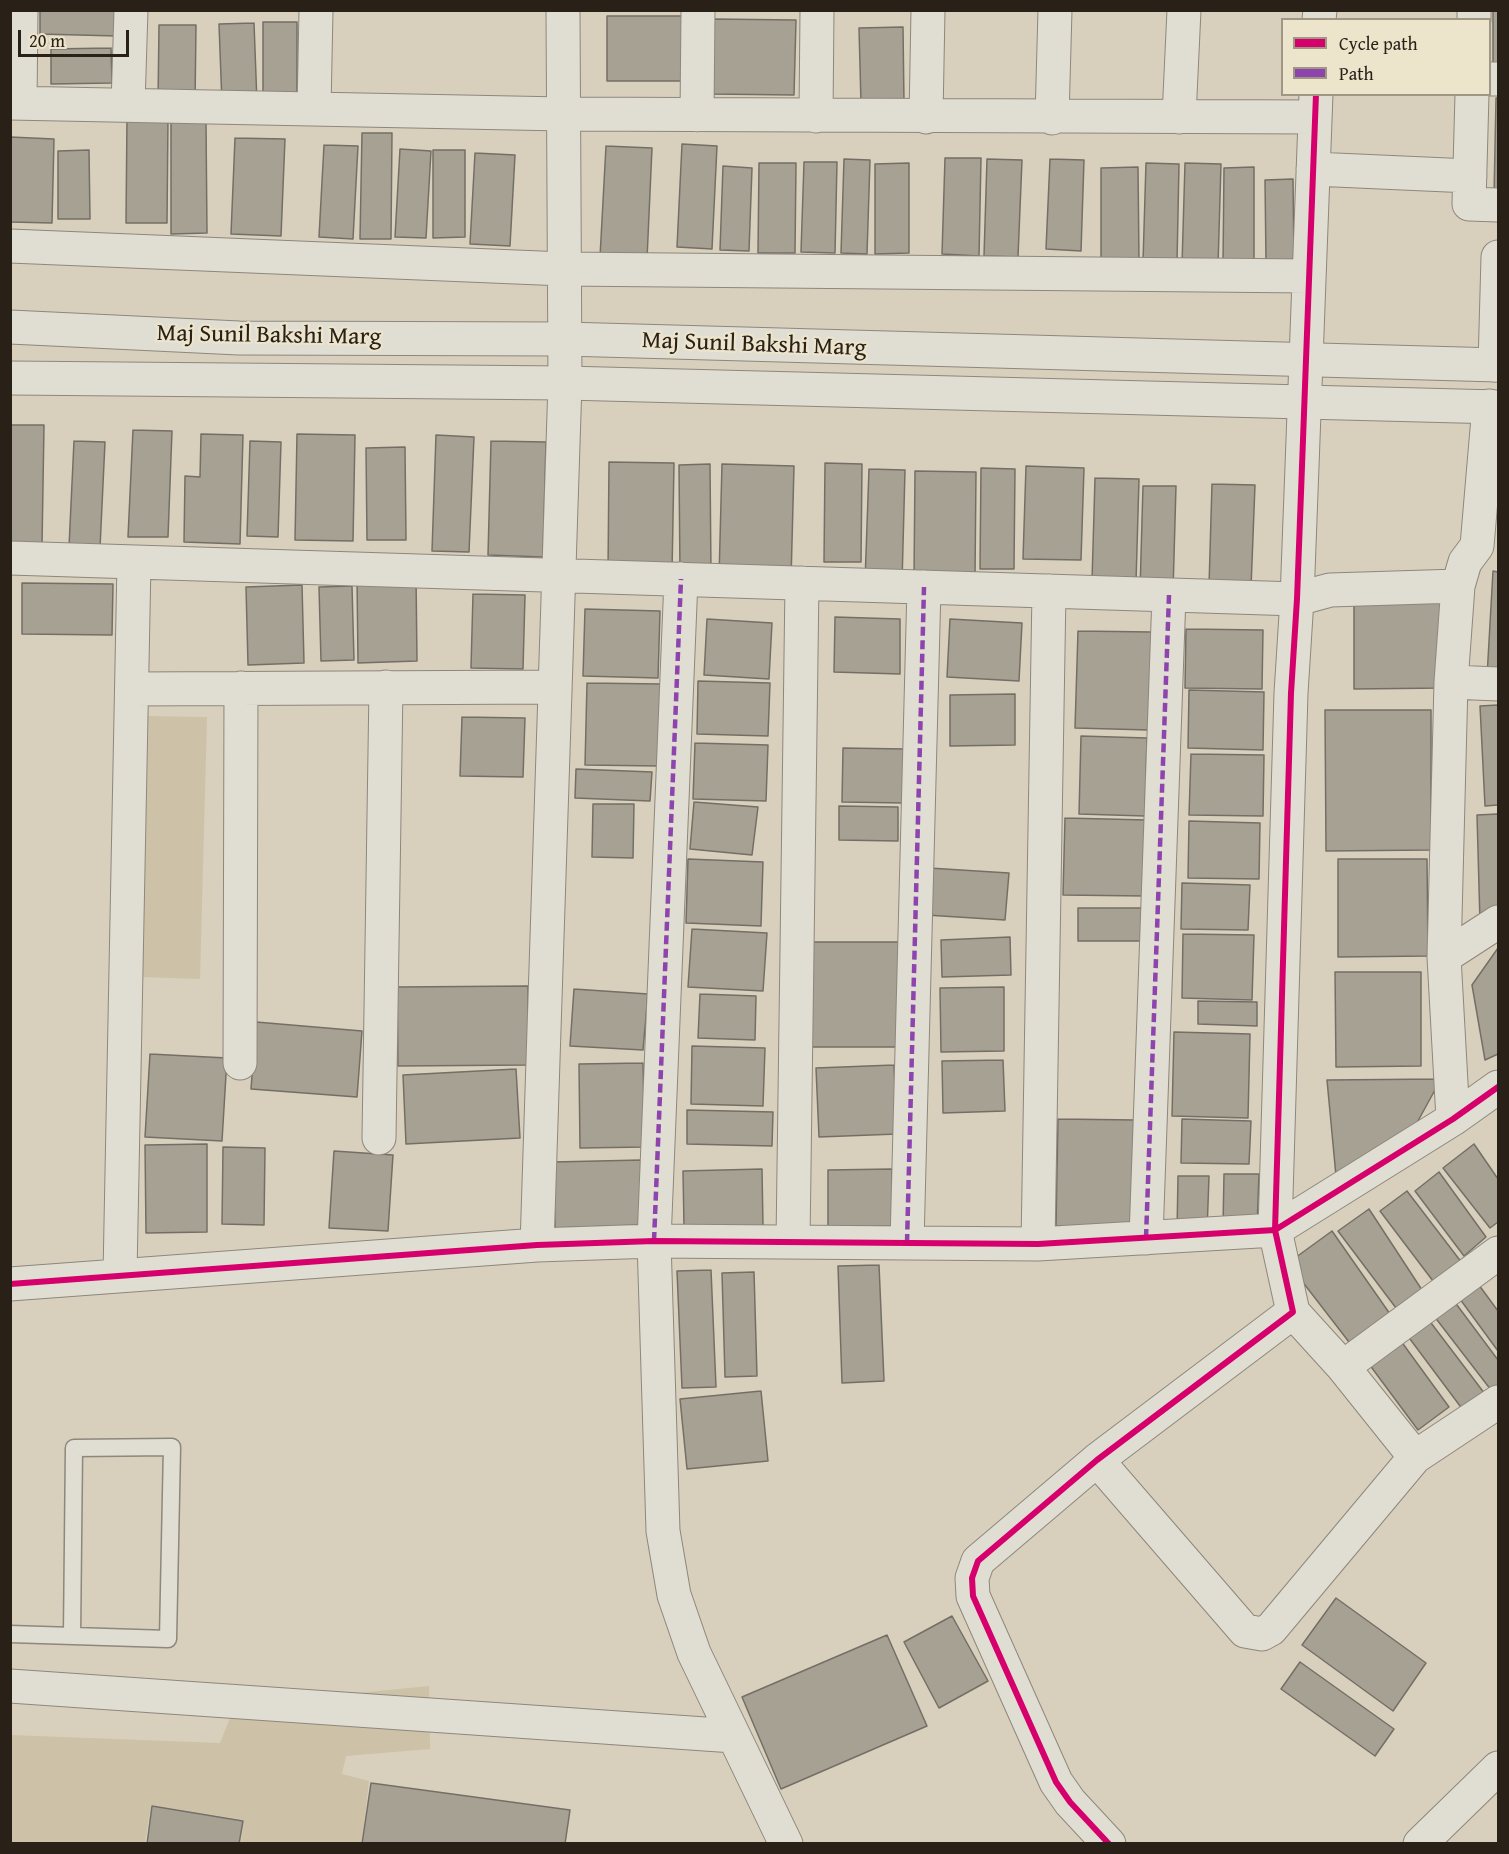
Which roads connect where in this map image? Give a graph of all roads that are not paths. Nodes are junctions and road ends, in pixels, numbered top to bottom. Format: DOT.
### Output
graph roads {
  1 [pos="21,10"];
  2 [pos="131,10"];
  3 [pos="316,10"];
  4 [pos="563,10"];
  5 [pos="698,10"];
  6 [pos="817,10"];
  7 [pos="928,10"];
  8 [pos="1055,10"];
  9 [pos="1184,10"];
  10 [pos="1472,96"];
  11 [pos="15,103"];
  12 [pos="128,105"];
  13 [pos="1316,106"];
  14 [pos="314,109"];
  15 [pos="563,114"];
  16 [pos="697,115"];
  17 [pos="816,116"];
  18 [pos="926,117"];
  19 [pos="1179,117"];
  20 [pos="1052,118"];
  21 [pos="1313,170"];
  22 [pos="1470,176"];
  23 [pos="1498,205"];
  24 [pos="10,246"];
  25 [pos="1498,256"];
  26 [pos="564,269"];
  27 [pos="1309,276"];
  28 [pos="10,327"];
  29 [pos="565,339"];
  30 [pos="1306,360"];
  31 [pos="1497,365"];
  32 [pos="10,378"];
  33 [pos="565,383"];
  34 [pos="1304,403"];
  35 [pos="1494,406"];
  36 [pos="10,558"];
  37 [pos="135,563"];
  38 [pos="1498,564"];
  39 [pos="1461,574"];
  40 [pos="561,575"];
  41 [pos="681,579"];
  42 [pos="802,583"];
  43 [pos="924,587"];
  44 [pos="1049,591"];
  45 [pos="1169,595"];
  46 [pos="1297,600"];
  47 [pos="1451,682"];
  48 [pos="1498,684"];
  49 [pos="386,687"];
  50 [pos="555,687"];
  51 [pos="132,688"];
  52 [pos="241,688"];
  53 [pos="1498,922"];
  54 [pos="1444,957"];
  55 [pos="240,1063"];
  56 [pos="1498,1087"];
  57 [pos="1453,1119"];
  58 [pos="379,1138"];
  59 [pos="1275,1230"];
  60 [pos="1146,1238"];
  61 [pos="654,1241"];
  62 [pos="793,1242"];
  63 [pos="907,1243"];
  64 [pos="1038,1244"];
  65 [pos="537,1245"];
  66 [pos="1498,1252"];
  67 [pos="120,1275"];
  68 [pos="10,1284"];
  69 [pos="1293,1312"];
  70 [pos="1343,1367"];
  71 [pos="1498,1402"];
  72 [pos="1415,1457"];
  73 [pos="1097,1460"];
  74 [pos="10,1634"];
  75 [pos="72,1635"];
  76 [pos="10,1686"];
  77 [pos="734,1736"];
  78 [pos="1498,1768"];
  79 [pos="786,1844"];
  80 [pos="1109,1844"];
  81 [pos="1420,1844"];
  1 -- 11 [label="street"];
  2 -- 12 [label="street"];
  3 -- 14 [label="street"];
  4 -- 15 [label="street"];
  5 -- 16 [label="street"];
  6 -- 17 [label="street"];
  7 -- 18 [label="street"];
  8 -- 20 [label="street"];
  9 -- 19 [label="street"];
  10 -- 22 [label="street"];
  11 -- 12 [label="street"];
  12 -- 14 [label="street"];
  13 -- 19 [label="street"];
  13 -- 21 [label="street"];
  14 -- 15 [label="street"];
  15 -- 16 [label="street"];
  15 -- 26 [label="street"];
  16 -- 17 [label="street"];
  17 -- 18 [label="street"];
  18 -- 20 [label="street"];
  19 -- 20 [label="street"];
  21 -- 22 [label="street"];
  21 -- 27 [label="street"];
  22 -- 23 [label="street"];
  24 -- 26 [label="street"];
  25 -- 31 [label="street"];
  26 -- 27 [label="street"];
  26 -- 29 [label="street"];
  27 -- 30 [label="street"];
  28 -- 29 [label="street, Maj Sunil Bakshi Marg"];
  29 -- 30 [label="street, Maj Sunil Bakshi Marg"];
  29 -- 33 [label="street"];
  30 -- 31 [label="street, Maj Sunil Bakshi Marg"];
  30 -- 34 [label="street"];
  32 -- 33 [label="street, Maj Sunil Bakshi Marg"];
  33 -- 34 [label="street, Maj Sunil Bakshi Marg"];
  33 -- 40 [label="street"];
  34 -- 35 [label="street, Maj Sunil Bakshi Marg"];
  34 -- 46 [label="street"];
  35 -- 39 [label="street"];
  36 -- 37 [label="street"];
  37 -- 40 [label="street"];
  37 -- 51 [label="street"];
  38 -- 39 [label="street"];
  39 -- 46 [label="street"];
  39 -- 47 [label="street"];
  40 -- 41 [label="street"];
  40 -- 50 [label="street"];
  41 -- 42 [label="street"];
  41 -- 61 [label="street"];
  42 -- 43 [label="street"];
  42 -- 62 [label="street"];
  43 -- 44 [label="street"];
  43 -- 63 [label="street"];
  44 -- 45 [label="street"];
  44 -- 64 [label="street"];
  45 -- 46 [label="street"];
  45 -- 60 [label="street"];
  46 -- 59 [label="street"];
  47 -- 48 [label="street"];
  47 -- 54 [label="street"];
  49 -- 50 [label="street"];
  49 -- 52 [label="street"];
  49 -- 58 [label="street"];
  50 -- 65 [label="street"];
  51 -- 52 [label="street"];
  51 -- 67 [label="street"];
  52 -- 55 [label="street"];
  53 -- 54 [label="street"];
  54 -- 57 [label="street"];
  56 -- 57 [label="street"];
  57 -- 59 [label="street"];
  59 -- 60 [label="street"];
  59 -- 69 [label="street"];
  60 -- 64 [label="street"];
  61 -- 62 [label="street"];
  61 -- 65 [label="street"];
  61 -- 77 [label="street"];
  62 -- 63 [label="street"];
  63 -- 64 [label="street"];
  65 -- 67 [label="street"];
  66 -- 70 [label="street"];
  67 -- 68 [label="street"];
  69 -- 70 [label="street"];
  69 -- 73 [label="street"];
  70 -- 72 [label="street"];
  71 -- 72 [label="street"];
  72 -- 73 [label="street"];
  73 -- 80 [label="street"];
  74 -- 75 [label="lane"];
  75 -- 75 [label="lane"];
  76 -- 77 [label="street"];
  77 -- 79 [label="street"];
  78 -- 81 [label="street"];
}
